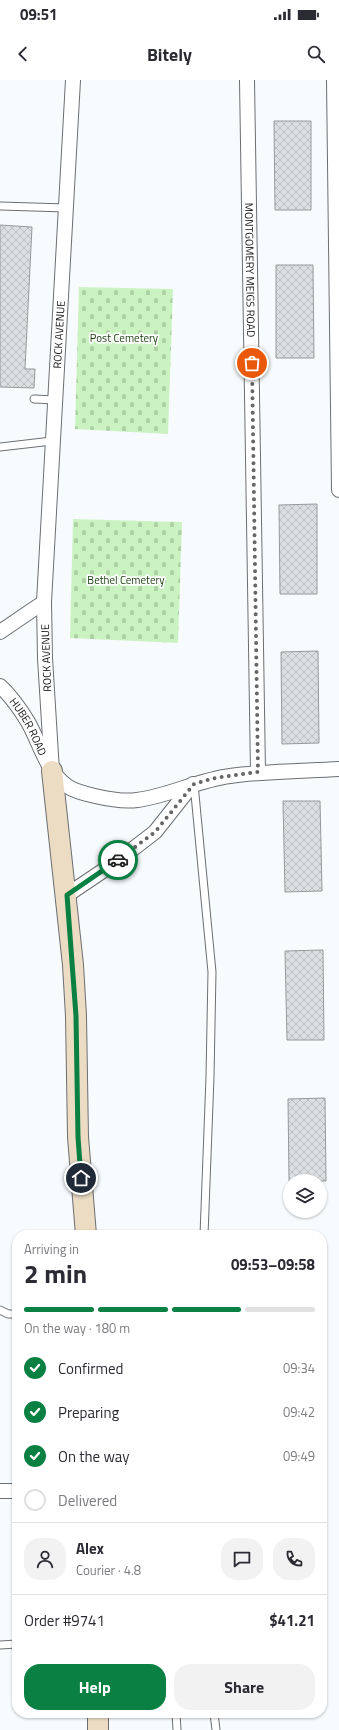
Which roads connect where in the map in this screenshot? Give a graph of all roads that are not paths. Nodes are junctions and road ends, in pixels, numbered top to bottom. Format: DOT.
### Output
graph roads {
  1 [pos="73,80"];
  2 [pos="247,80"];
  3 [pos="334,80"];
  4 [pos="0,206"];
  5 [pos="66,208"];
  6 [pos="34,399"];
  7 [pos="55,400"];
  8 [pos="52,441"];
  9 [pos="0,447"];
  10 [pos="339,490"];
  11 [pos="44,602"];
  12 [pos="0,632"];
  13 [pos="0,686"];
  14 [pos="339,769"];
  15 [pos="52,771"];
  16 [pos="258,772"];
  17 [pos="194,784"];
  18 [pos="67,895"];
  19 [pos="86,1230"];
  20 [pos="204,1230"];
  21 [pos="0,1310"];
  22 [pos="12,1314"];
  23 [pos="12,1491"];
  24 [pos="0,1492"];
  25 [pos="0,1644"];
  26 [pos="12,1644"];
  27 [pos="98,1718"];
  28 [pos="176,1718"];
  29 [pos="215,1718"];
  30 [pos="98,1730"];
  31 [pos="177,1730"];
  32 [pos="216,1730"];
  1 -- 5 [label="street, ROCK AVENUE"];
  2 -- 16 [label="street, MONTGOMERY MEIGS ROAD"];
  3 -- 10 [label="street"];
  4 -- 5 [label="lane"];
  5 -- 7 [label="street, ROCK AVENUE"];
  6 -- 7 [label="lane"];
  7 -- 8 [label="street, ROCK AVENUE"];
  8 -- 9 [label="lane"];
  8 -- 11 [label="street, ROCK AVENUE"];
  11 -- 12 [label="street"];
  11 -- 15 [label="street, ROCK AVENUE"];
  13 -- 15 [label="street, HUBER ROAD"];
  14 -- 16 [label="street"];
  15 -- 17 [label="street"];
  15 -- 18 [label="street, ROCK AVENUE"];
  16 -- 17 [label="street"];
  17 -- 18 [label="street"];
  17 -- 20 [label="lane"];
  18 -- 19 [label="street, ROCK AVENUE"];
  21 -- 22 [label="lane"];
  23 -- 24 [label="street"];
  25 -- 26 [label="lane"];
  27 -- 30 [label="street"];
  28 -- 31 [label="lane"];
  29 -- 32 [label="lane"];
}
